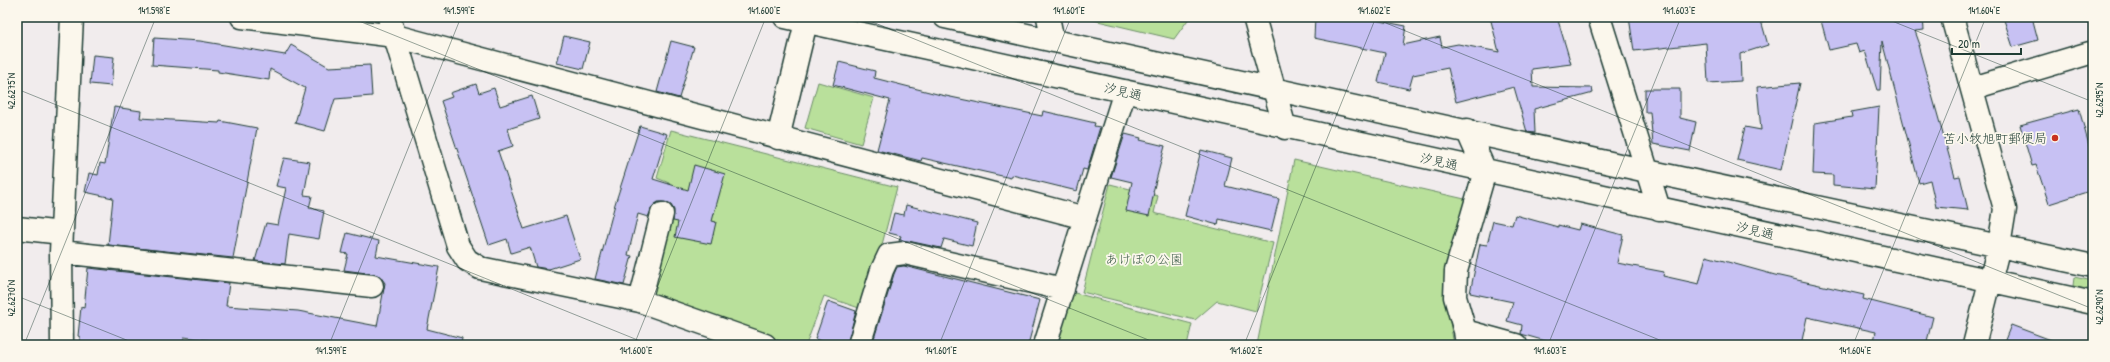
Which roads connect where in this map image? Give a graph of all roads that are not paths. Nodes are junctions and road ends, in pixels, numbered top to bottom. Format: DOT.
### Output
graph roads {
  1 [pos="72,17"];
  2 [pos="242,17"];
  3 [pos="785,17"];
  4 [pos="945,17"];
  5 [pos="1048,17"];
  6 [pos="1254,17"];
  7 [pos="1599,17"];
  8 [pos="1952,17"];
  9 [pos="806,19"];
  10 [pos="392,27"];
  11 [pos="1053,40"];
  12 [pos="2093,52"];
  13 [pos="1973,88"];
  14 [pos="1274,89"];
  15 [pos="1125,91"];
  16 [pos="1285,128"];
  17 [pos="1467,130"];
  18 [pos="778,138"];
  19 [pos="1485,171"];
  20 [pos="1647,171"];
  21 [pos="1659,209"];
  22 [pos="662,214"];
  23 [pos="1085,218"];
  24 [pos="17,228"];
  25 [pos="62,242"];
  26 [pos="1999,246"];
  27 [pos="2093,266"];
  28 [pos="1990,282"];
  29 [pos="372,286"];
  30 [pos="1063,289"];
  31 [pos="640,300"];
  32 [pos="2093,303"];
  33 [pos="1466,338"];
  34 [pos="62,345"];
  35 [pos="765,345"];
  36 [pos="859,345"];
  37 [pos="1046,345"];
  38 [pos="1516,345"];
  39 [pos="1974,345"];
  1 -- 25 [label="street"];
  2 -- 10 [label="street"];
  3 -- 9 [label="street, 汐見通"];
  4 -- 11 [label="street"];
  5 -- 11 [label="street"];
  6 -- 14 [label="street"];
  7 -- 20 [label="street"];
  8 -- 13 [label="street"];
  9 -- 15 [label="street, 汐見通"];
  9 -- 18 [label="street"];
  10 -- 18 [label="street"];
  10 -- 31 [label="street"];
  11 -- 14 [label="street"];
  12 -- 13 [label="street"];
  13 -- 26 [label="street"];
  14 -- 16 [label="street"];
  14 -- 17 [label="street"];
  15 -- 16 [label="street, 汐見通"];
  15 -- 23 [label="street"];
  16 -- 19 [label="street, 汐見通"];
  17 -- 19 [label="street"];
  17 -- 20 [label="street"];
  18 -- 23 [label="street"];
  19 -- 21 [label="street, 汐見通"];
  19 -- 33 [label="street"];
  20 -- 21 [label="street"];
  20 -- 26 [label="street"];
  21 -- 28 [label="street, 汐見通"];
  22 -- 31 [label="street"];
  23 -- 30 [label="street"];
  24 -- 25 [label="street"];
  25 -- 29 [label="street"];
  25 -- 34 [label="street"];
  26 -- 27 [label="street"];
  26 -- 28 [label="street"];
  28 -- 32 [label="street, 汐見通"];
  28 -- 39 [label="street"];
  30 -- 36 [label="street"];
  30 -- 37 [label="street"];
  31 -- 35 [label="street"];
  33 -- 38 [label="street"];
}
